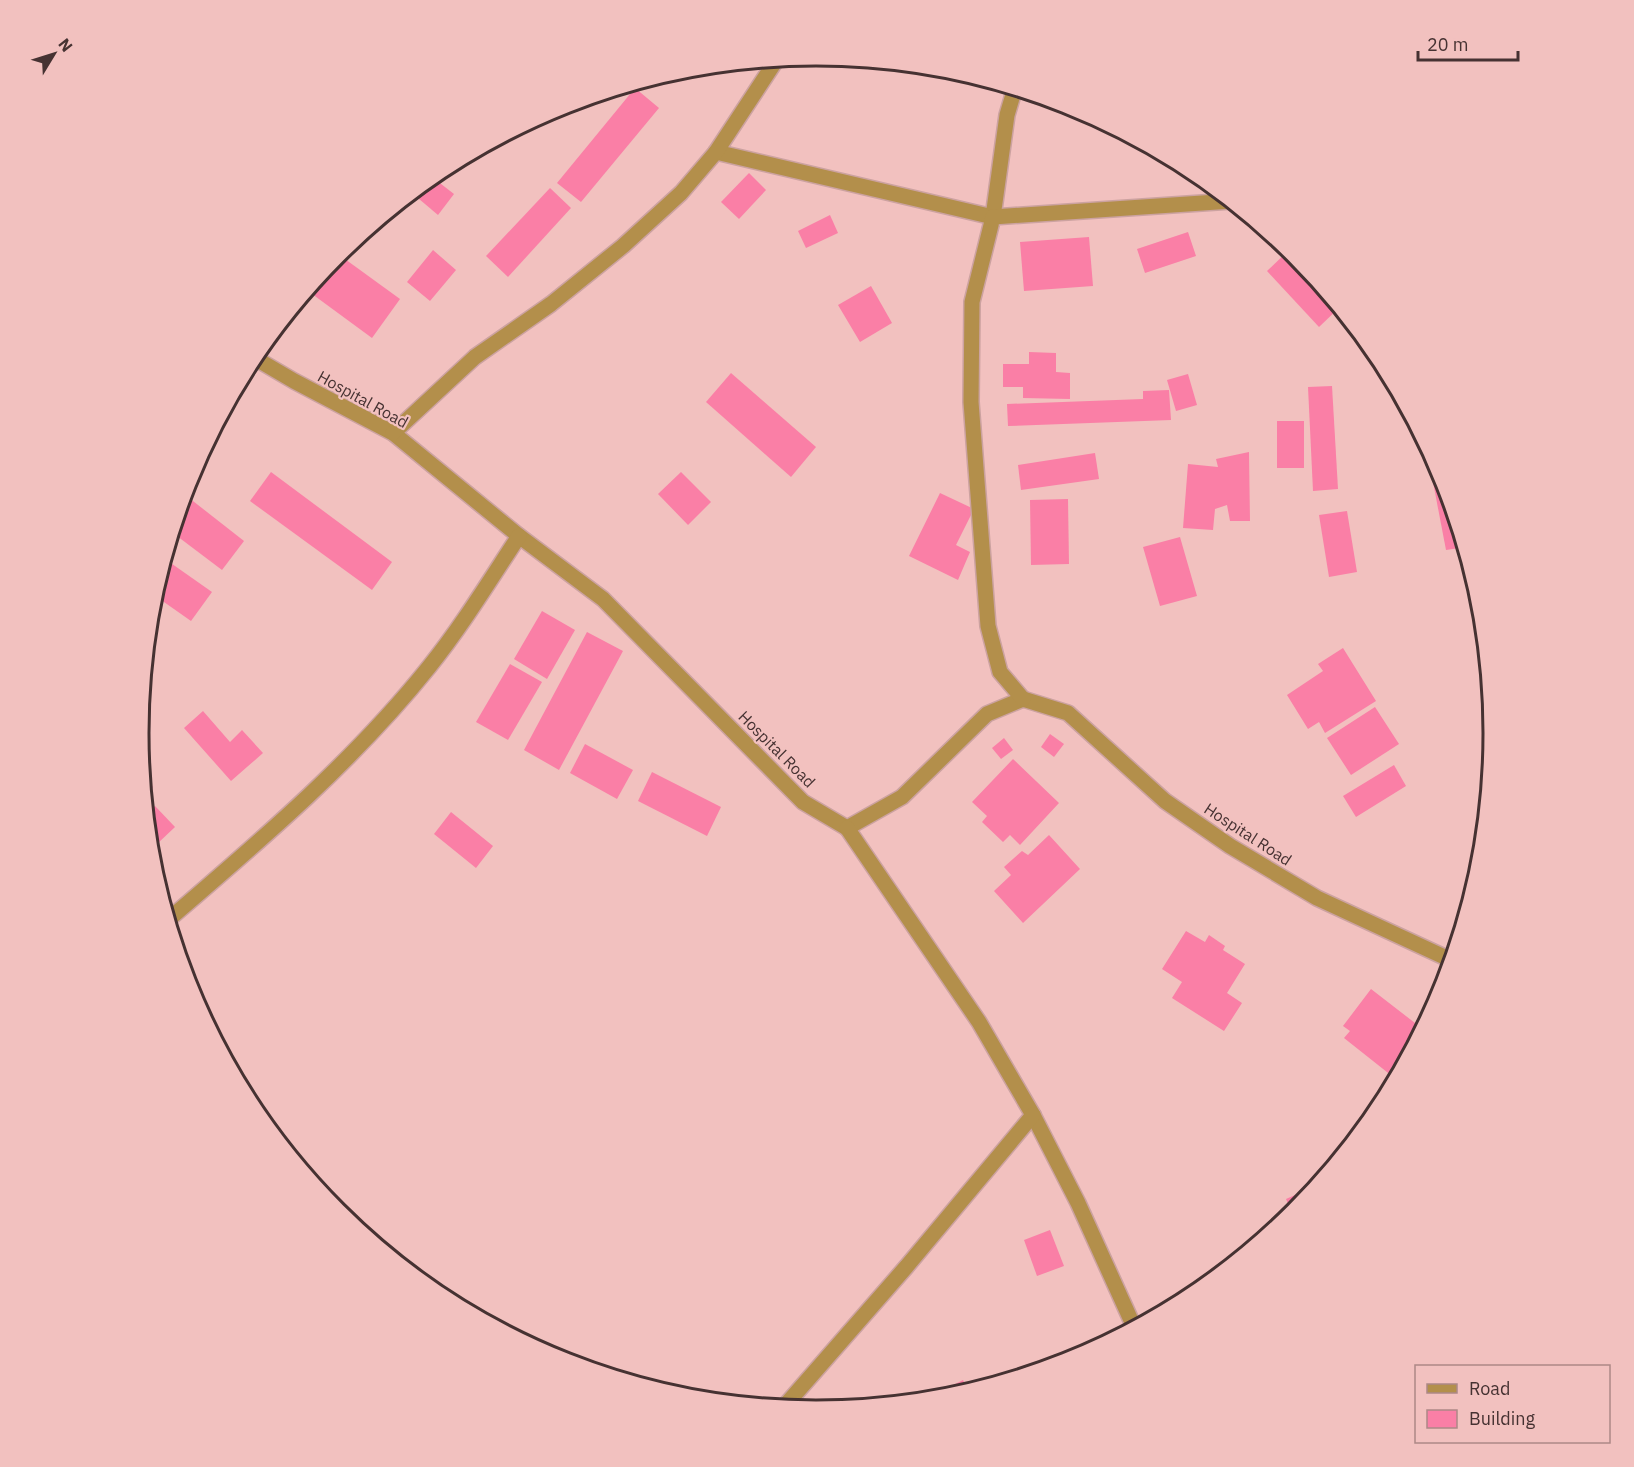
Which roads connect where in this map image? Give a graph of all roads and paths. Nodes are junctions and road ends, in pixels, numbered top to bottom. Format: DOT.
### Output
graph roads {
  1 [pos="772,67"];
  2 [pos="1013,96"];
  3 [pos="716,152"];
  4 [pos="1220,202"];
  5 [pos="993,216"];
  6 [pos="262,362"];
  7 [pos="393,433"];
  8 [pos="519,536"];
  9 [pos="1023,699"];
  10 [pos="847,828"];
  11 [pos="175,914"];
  12 [pos="1446,958"];
  13 [pos="1033,1115"];
  14 [pos="1132,1322"];
  15 [pos="790,1400"];
  1 -- 3 [label="street"];
  2 -- 5 [label="street"];
  3 -- 5 [label="street"];
  3 -- 7 [label="street"];
  4 -- 5 [label="street"];
  5 -- 9 [label="street"];
  6 -- 7 [label="street, Hospital Road"];
  7 -- 8 [label="street, Hospital Road"];
  8 -- 10 [label="street, Hospital Road"];
  8 -- 11 [label="street"];
  9 -- 10 [label="street"];
  9 -- 12 [label="street, Hospital Road"];
  10 -- 13 [label="street"];
  13 -- 14 [label="street"];
  13 -- 15 [label="street"];
}
